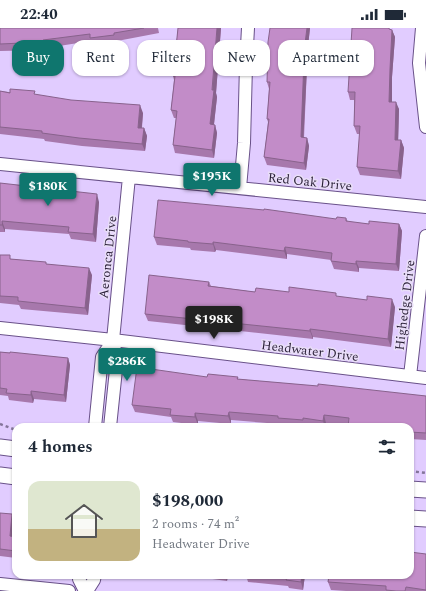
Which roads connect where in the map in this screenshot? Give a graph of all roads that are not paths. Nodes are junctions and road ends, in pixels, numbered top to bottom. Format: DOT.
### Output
graph roads {
  1 [pos="248,28"];
  2 [pos="422,28"];
  3 [pos="426,127"];
  4 [pos="0,164"];
  5 [pos="129,177"];
  6 [pos="240,188"];
  7 [pos="426,207"];
  8 [pos="426,236"];
  9 [pos="0,328"];
  10 [pos="113,340"];
  11 [pos="410,376"];
  12 [pos="426,378"];
  13 [pos="95,423"];
  14 [pos="110,423"];
  15 [pos="0,447"];
  16 [pos="12,448"];
  17 [pos="0,475"];
  18 [pos="12,476"];
  19 [pos="414,489"];
  20 [pos="426,490"];
  21 [pos="414,518"];
  22 [pos="426,519"];
  23 [pos="79,579"];
  24 [pos="94,579"];
  25 [pos="0,584"];
  26 [pos="69,591"];
  27 [pos="86,591"];
  1 -- 6 [label="street"];
  2 -- 3 [label="street"];
  4 -- 5 [label="street, Red Oak Drive"];
  5 -- 6 [label="street, Red Oak Drive"];
  5 -- 10 [label="street, Aeronca Drive"];
  6 -- 7 [label="street, Red Oak Drive"];
  8 -- 11 [label="street, Highedge Drive"];
  9 -- 10 [label="street, Headwater Drive"];
  10 -- 11 [label="street, Headwater Drive"];
  10 -- 13 [label="street, Aeronca Drive"];
  10 -- 14 [label="street, Aeronca Drive"];
  11 -- 12 [label="street, Headwater Drive"];
  15 -- 16 [label="street"];
  17 -- 18 [label="street"];
  19 -- 20 [label="street"];
  21 -- 22 [label="street"];
  23 -- 27 [label="street"];
  24 -- 27 [label="street"];
  25 -- 26 [label="street"];
}
